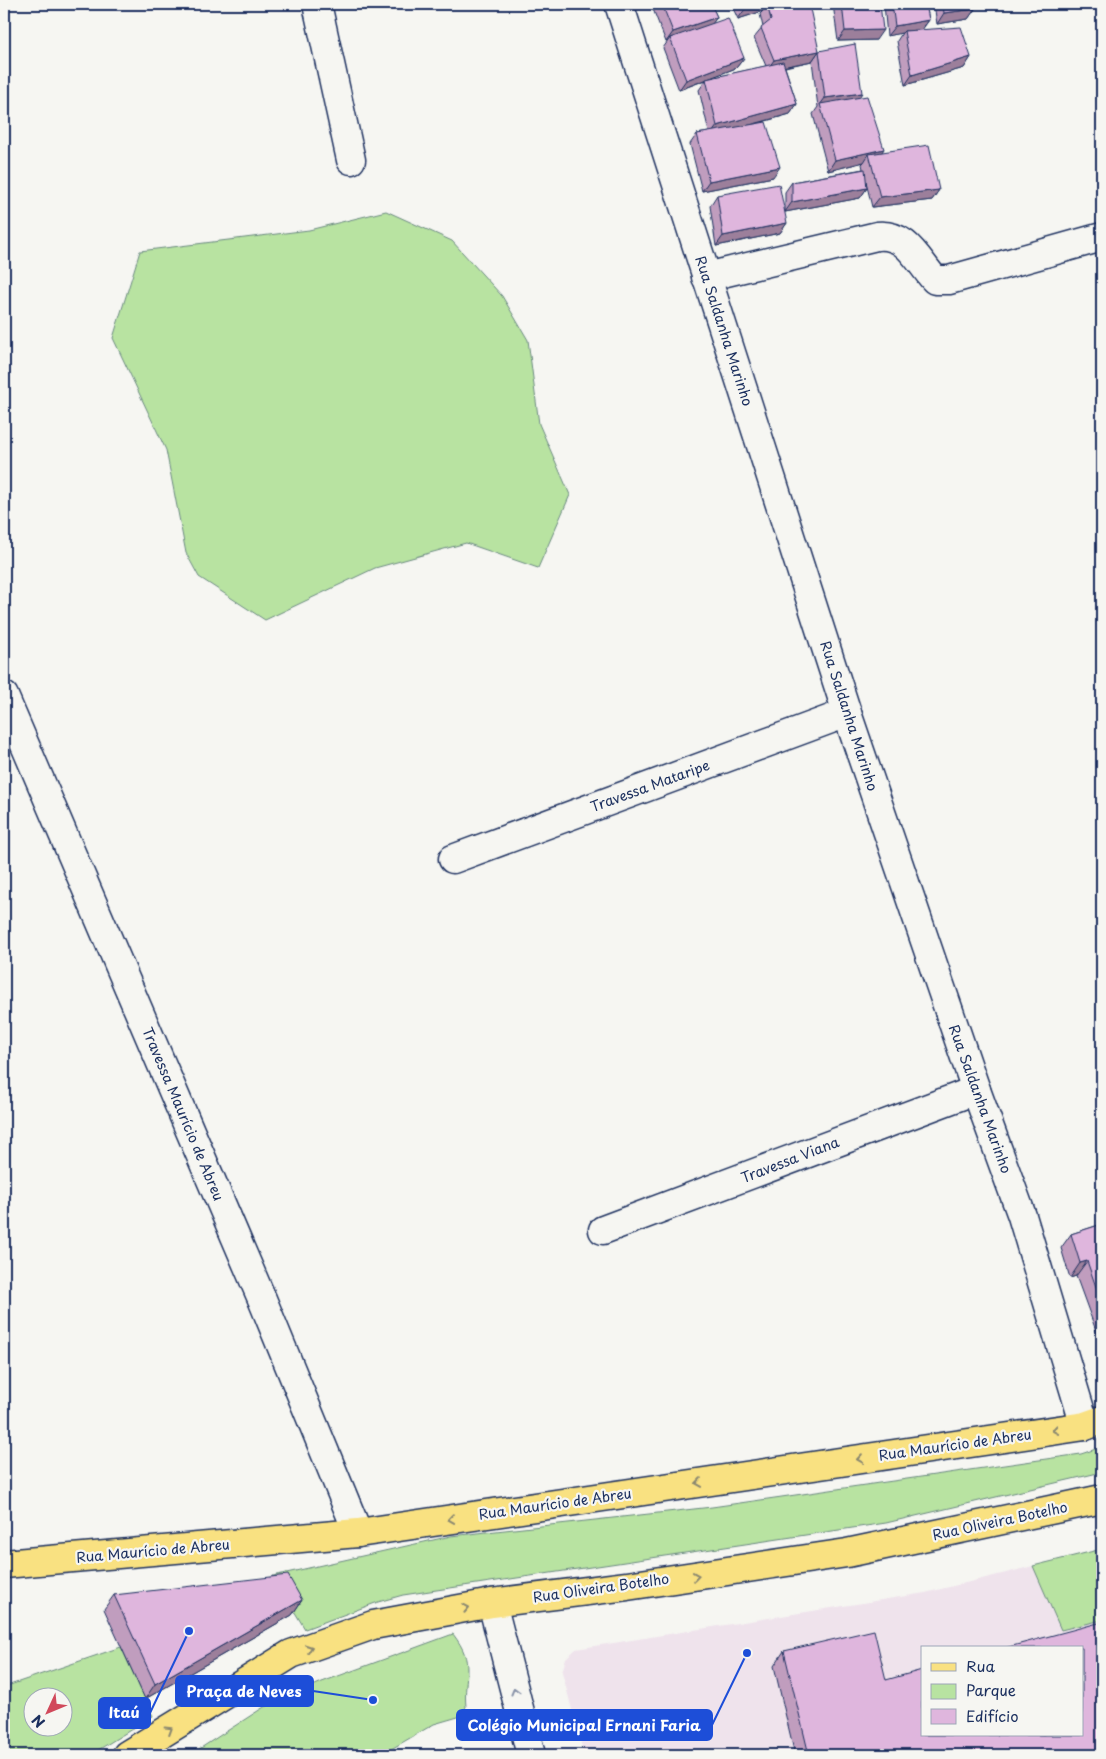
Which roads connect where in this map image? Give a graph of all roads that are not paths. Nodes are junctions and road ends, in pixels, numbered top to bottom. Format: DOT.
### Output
graph roads {
  1 [pos="317,4"];
  2 [pos="619,4"];
  3 [pos="351,160"];
  4 [pos="1102,238"];
  5 [pos="706,277"];
  6 [pos="4,696"];
  7 [pos="847,713"];
  8 [pos="453,860"];
  9 [pos="976,1090"];
  10 [pos="603,1230"];
  11 [pos="1094,1423"];
  12 [pos="1102,1499"];
  13 [pos="358,1533"];
  14 [pos="4,1564"];
  15 [pos="492,1603"];
  16 [pos="127,1755"];
  17 [pos="531,1755"];
  1 -- 3 [label="street"];
  2 -- 5 [label="street, Rua Saldanha Marinho"];
  4 -- 5 [label="street"];
  5 -- 7 [label="street, Rua Saldanha Marinho"];
  6 -- 13 [label="street, Travessa Maurício de Abreu"];
  7 -- 8 [label="street, Travessa Mataripe"];
  7 -- 9 [label="street, Rua Saldanha Marinho"];
  9 -- 10 [label="street, Travessa Viana"];
  9 -- 11 [label="street, Rua Saldanha Marinho"];
  11 -- 13 [label="main road, Rua Maurício de Abreu, one-way"];
  15 -- 12 [label="main road, Rua Oliveira Botelho, one-way"];
  13 -- 14 [label="main road, Rua Maurício de Abreu"];
  16 -- 15 [label="main road, Rua Oliveira Botelho, one-way"];
  17 -- 15 [label="street, one-way"];
}
